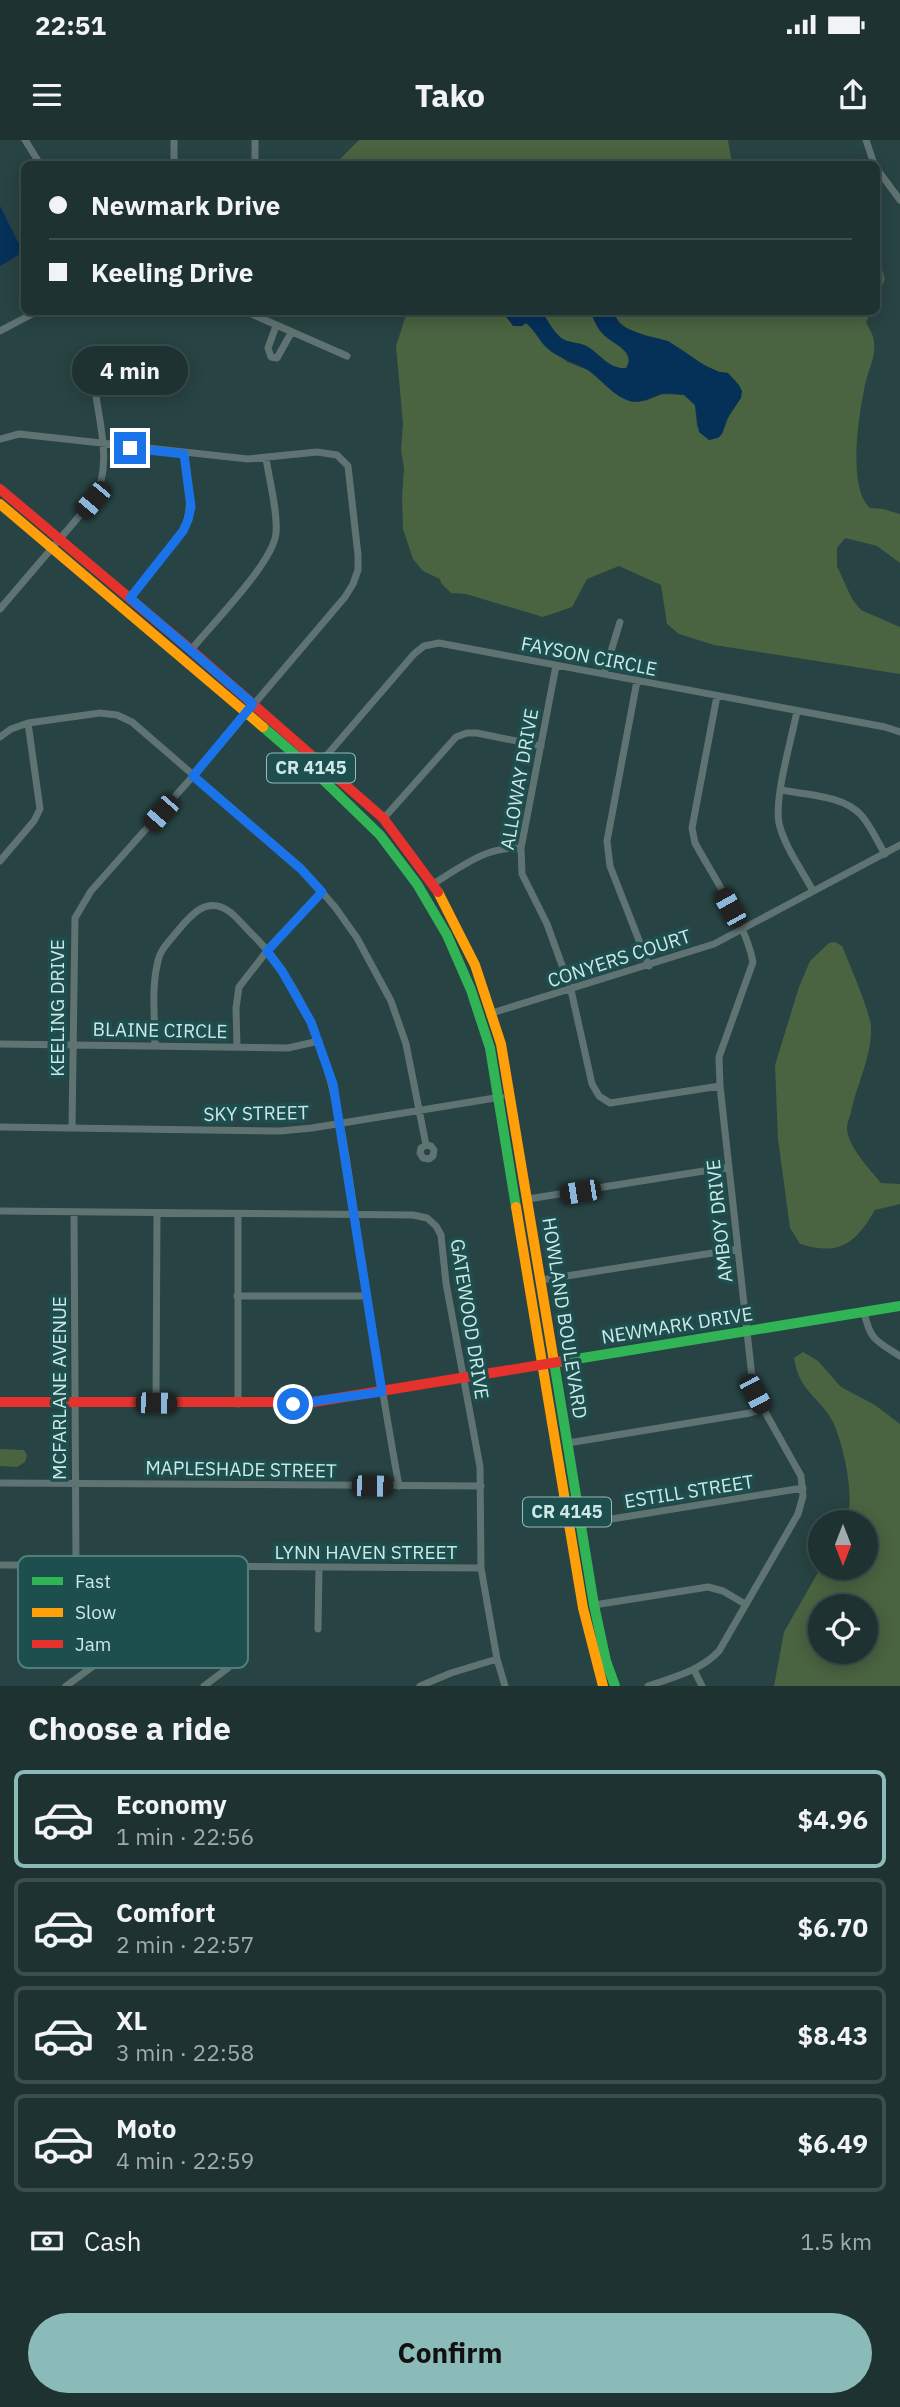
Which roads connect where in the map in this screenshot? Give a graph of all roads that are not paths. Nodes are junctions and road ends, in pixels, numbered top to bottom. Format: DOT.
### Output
graph roads {
  1 [pos="37,140"];
  2 [pos="174,140"];
  3 [pos="255,140"];
  4 [pos="866,140"];
  5 [pos="27,142"];
  6 [pos="38,161"];
  7 [pos="174,161"];
  8 [pos="256,161"];
  9 [pos="874,161"];
  10 [pos="880,172"];
  11 [pos="900,200"];
  12 [pos="30,315"];
  13 [pos="258,315"];
  14 [pos="276,326"];
  15 [pos="0,331"];
  16 [pos="291,333"];
  17 [pos="347,356"];
  18 [pos="96,396"];
  19 [pos="0,439"];
  20 [pos="103,445"];
  21 [pos="184,454"];
  22 [pos="266,457"];
  23 [pos="0,489"];
  24 [pos="0,504"];
  25 [pos="60,539"];
  26 [pos="52,549"];
  27 [pos="130,598"];
  28 [pos="0,610"];
  29 [pos="621,622"];
  30 [pos="191,650"];
  31 [pos="556,666"];
  32 [pos="604,674"];
  33 [pos="637,681"];
  34 [pos="717,696"];
  35 [pos="253,704"];
  36 [pos="797,711"];
  37 [pos="245,713"];
  38 [pos="28,723"];
  39 [pos="900,732"];
  40 [pos="0,737"];
  41 [pos="541,746"];
  42 [pos="321,762"];
  43 [pos="193,776"];
  44 [pos="781,790"];
  45 [pos="362,815"];
  46 [pos="383,818"];
  47 [pos="379,833"];
  48 [pos="395,834"];
  49 [pos="900,845"];
  50 [pos="522,848"];
  51 [pos="885,853"];
  52 [pos="0,861"];
  53 [pos="433,884"];
  54 [pos="813,891"];
  55 [pos="322,892"];
  56 [pos="742,930"];
  57 [pos="267,951"];
  58 [pos="649,966"];
  59 [pos="571,990"];
  60 [pos="492,1013"];
  61 [pos="319,1041"];
  62 [pos="0,1044"];
  63 [pos="73,1045"];
  64 [pos="155,1046"];
  65 [pos="237,1047"];
  66 [pos="720,1086"];
  67 [pos="511,1096"];
  68 [pos="499,1098"];
  69 [pos="420,1111"];
  70 [pos="340,1124"];
  71 [pos="0,1127"];
  72 [pos="72,1128"];
  73 [pos="426,1145"];
  74 [pos="729,1167"];
  75 [pos="528,1199"];
  76 [pos="0,1211"];
  77 [pos="74,1212"];
  78 [pos="157,1213"];
  79 [pos="238,1214"];
  80 [pos="354,1215"];
  81 [pos="738,1249"];
  82 [pos="541,1280"];
  83 [pos="237,1296"];
  84 [pos="367,1296"];
  85 [pos="900,1306"];
  86 [pos="864,1312"];
  87 [pos="747,1331"];
  88 [pos="900,1356"];
  89 [pos="554,1363"];
  90 [pos="543,1365"];
  91 [pos="463,1378"];
  92 [pos="382,1392"];
  93 [pos="0,1402"];
  94 [pos="75,1403"];
  95 [pos="156,1403"];
  96 [pos="238,1404"];
  97 [pos="763,1409"];
  98 [pos="568,1443"];
  99 [pos="0,1483"];
  100 [pos="75,1483"];
  101 [pos="399,1486"];
  102 [pos="481,1486"];
  103 [pos="803,1488"];
  104 [pos="581,1524"];
  105 [pos="76,1556"];
  106 [pos="0,1565"];
  107 [pos="18,1565"];
  108 [pos="248,1567"];
  109 [pos="319,1567"];
  110 [pos="481,1568"];
  111 [pos="746,1604"];
  112 [pos="594,1605"];
  113 [pos="318,1629"];
  114 [pos="498,1659"];
  115 [pos="91,1668"];
  116 [pos="228,1668"];
  117 [pos="694,1670"];
  118 [pos="66,1686"];
  119 [pos="204,1686"];
  120 [pos="420,1686"];
  121 [pos="506,1686"];
  122 [pos="603,1686"];
  123 [pos="615,1686"];
  124 [pos="648,1686"];
  125 [pos="702,1686"];
  1 -- 5 [label="street"];
  2 -- 7 [label="street"];
  3 -- 8 [label="street"];
  4 -- 9 [label="street"];
  5 -- 6 [label="street"];
  10 -- 11 [label="street"];
  12 -- 15 [label="street"];
  13 -- 14 [label="street"];
  14 -- 16 [label="street"];
  14 -- 16 [label="street"];
  16 -- 17 [label="street"];
  18 -- 20 [label="street"];
  19 -- 20 [label="street, KEELING DRIVE"];
  20 -- 21 [label="street, KEELING DRIVE"];
  20 -- 25 [label="street"];
  21 -- 22 [label="street, KEELING DRIVE"];
  21 -- 27 [label="street"];
  22 -- 30 [label="street"];
  22 -- 35 [label="street, KEELING DRIVE"];
  23 -- 25 [label="main road, HOWLAND BOULEVARD / CR 4145"];
  24 -- 26 [label="main road, HOWLAND BOULEVARD / CR 4145"];
  25 -- 26 [label="street"];
  25 -- 27 [label="main road, HOWLAND BOULEVARD / CR 4145"];
  26 -- 28 [label="street"];
  26 -- 37 [label="main road, HOWLAND BOULEVARD / CR 4145"];
  27 -- 30 [label="main road, HOWLAND BOULEVARD / CR 4145"];
  29 -- 32 [label="street"];
  30 -- 35 [label="main road, HOWLAND BOULEVARD / CR 4145"];
  31 -- 32 [label="street, FAYSON CIRCLE"];
  31 -- 41 [label="street, ALLOWAY DRIVE"];
  31 -- 42 [label="street, FAYSON CIRCLE"];
  32 -- 33 [label="street, FAYSON CIRCLE"];
  33 -- 34 [label="street, FAYSON CIRCLE"];
  33 -- 58 [label="street"];
  34 -- 36 [label="street, FAYSON CIRCLE"];
  34 -- 56 [label="street, AMBOY DRIVE"];
  35 -- 37 [label="street, KEELING DRIVE"];
  35 -- 42 [label="main road, HOWLAND BOULEVARD / CR 4145"];
  36 -- 39 [label="street, FAYSON CIRCLE"];
  36 -- 44 [label="street"];
  37 -- 43 [label="street, KEELING DRIVE"];
  37 -- 45 [label="main road, HOWLAND BOULEVARD / CR 4145"];
  38 -- 40 [label="street"];
  38 -- 43 [label="street"];
  38 -- 52 [label="street"];
  41 -- 46 [label="street"];
  41 -- 50 [label="street, ALLOWAY DRIVE"];
  42 -- 46 [label="main road, HOWLAND BOULEVARD / CR 4145"];
  43 -- 55 [label="street"];
  43 -- 63 [label="street, KEELING DRIVE"];
  44 -- 51 [label="street"];
  44 -- 54 [label="street"];
  45 -- 46 [label="main road"];
  45 -- 47 [label="main road, HOWLAND BOULEVARD / CR 4145"];
  46 -- 48 [label="main road, HOWLAND BOULEVARD / CR 4145"];
  47 -- 48 [label="main road"];
  47 -- 68 [label="main road, HOWLAND BOULEVARD / CR 4145"];
  48 -- 53 [label="main road, HOWLAND BOULEVARD / CR 4145"];
  49 -- 51 [label="street, CONYERS COURT"];
  50 -- 53 [label="street"];
  50 -- 59 [label="street, ALLOWAY DRIVE"];
  51 -- 54 [label="street, CONYERS COURT"];
  53 -- 60 [label="main road, HOWLAND BOULEVARD / CR 4145"];
  54 -- 56 [label="street, CONYERS COURT"];
  55 -- 57 [label="street"];
  55 -- 69 [label="street"];
  56 -- 58 [label="street, CONYERS COURT"];
  56 -- 66 [label="street, AMBOY DRIVE"];
  57 -- 61 [label="street"];
  57 -- 64 [label="street"];
  57 -- 65 [label="street"];
  58 -- 59 [label="street, CONYERS COURT"];
  59 -- 60 [label="street, CONYERS COURT"];
  59 -- 66 [label="street, ALLOWAY DRIVE"];
  60 -- 67 [label="main road, HOWLAND BOULEVARD / CR 4145"];
  61 -- 65 [label="street, BLAINE CIRCLE"];
  61 -- 70 [label="street"];
  62 -- 63 [label="street, BLAINE CIRCLE"];
  63 -- 64 [label="street, BLAINE CIRCLE"];
  63 -- 72 [label="street, KEELING DRIVE"];
  64 -- 65 [label="street, BLAINE CIRCLE"];
  66 -- 74 [label="street, AMBOY DRIVE"];
  67 -- 68 [label="street, SKY STREET"];
  67 -- 75 [label="main road, HOWLAND BOULEVARD / CR 4145"];
  68 -- 69 [label="street, SKY STREET"];
  68 -- 90 [label="main road, HOWLAND BOULEVARD / CR 4145"];
  69 -- 70 [label="street, SKY STREET"];
  69 -- 73 [label="street"];
  70 -- 72 [label="street, SKY STREET"];
  70 -- 80 [label="street"];
  71 -- 72 [label="street, SKY STREET"];
  74 -- 75 [label="street"];
  74 -- 81 [label="street, AMBOY DRIVE"];
  75 -- 82 [label="main road, HOWLAND BOULEVARD / CR 4145"];
  76 -- 77 [label="street, GATEWOOD DRIVE"];
  77 -- 78 [label="street, GATEWOOD DRIVE"];
  77 -- 94 [label="street, MCFARLANE AVENUE"];
  78 -- 79 [label="street, GATEWOOD DRIVE"];
  78 -- 95 [label="street"];
  79 -- 80 [label="street, GATEWOOD DRIVE"];
  79 -- 83 [label="street"];
  80 -- 84 [label="street"];
  80 -- 91 [label="street, GATEWOOD DRIVE"];
  81 -- 82 [label="street"];
  81 -- 87 [label="street, AMBOY DRIVE"];
  82 -- 89 [label="main road, HOWLAND BOULEVARD / CR 4145"];
  83 -- 84 [label="street"];
  83 -- 96 [label="street"];
  84 -- 92 [label="street"];
  85 -- 86 [label="main road, NEWMARK DRIVE"];
  86 -- 87 [label="main road, NEWMARK DRIVE"];
  86 -- 88 [label="street"];
  87 -- 89 [label="main road, NEWMARK DRIVE"];
  87 -- 97 [label="street, AMBOY DRIVE"];
  89 -- 90 [label="main road, NEWMARK DRIVE"];
  89 -- 98 [label="main road, HOWLAND BOULEVARD / CR 4145"];
  90 -- 91 [label="main road, NEWMARK DRIVE"];
  90 -- 122 [label="main road, HOWLAND BOULEVARD / CR 4145"];
  91 -- 92 [label="main road, NEWMARK DRIVE"];
  91 -- 102 [label="street, GATEWOOD DRIVE"];
  92 -- 96 [label="main road, NEWMARK DRIVE"];
  92 -- 101 [label="street"];
  93 -- 94 [label="main road, NEWMARK DRIVE"];
  94 -- 95 [label="main road, NEWMARK DRIVE"];
  94 -- 100 [label="street, MCFARLANE AVENUE"];
  95 -- 96 [label="main road, NEWMARK DRIVE"];
  97 -- 98 [label="street"];
  97 -- 103 [label="street, AMBOY DRIVE"];
  98 -- 104 [label="main road, HOWLAND BOULEVARD / CR 4145"];
  99 -- 100 [label="street, MAPLESHADE STREET"];
  100 -- 101 [label="street, MAPLESHADE STREET"];
  100 -- 105 [label="street, MCFARLANE AVENUE"];
  101 -- 102 [label="street, MAPLESHADE STREET"];
  102 -- 110 [label="street, GATEWOOD DRIVE"];
  103 -- 104 [label="street, ESTILL STREET"];
  103 -- 111 [label="street"];
  104 -- 112 [label="main road, HOWLAND BOULEVARD / CR 4145"];
  106 -- 107 [label="street, LYNN HAVEN STREET"];
  108 -- 109 [label="street, LYNN HAVEN STREET"];
  109 -- 110 [label="street, LYNN HAVEN STREET"];
  109 -- 113 [label="street"];
  110 -- 114 [label="street, GATEWOOD DRIVE"];
  111 -- 112 [label="street"];
  111 -- 117 [label="street"];
  112 -- 123 [label="main road, HOWLAND BOULEVARD / CR 4145"];
  114 -- 120 [label="street"];
  114 -- 121 [label="street, GATEWOOD DRIVE"];
  115 -- 118 [label="street"];
  116 -- 119 [label="street"];
  117 -- 124 [label="street"];
  117 -- 125 [label="street"];
}
